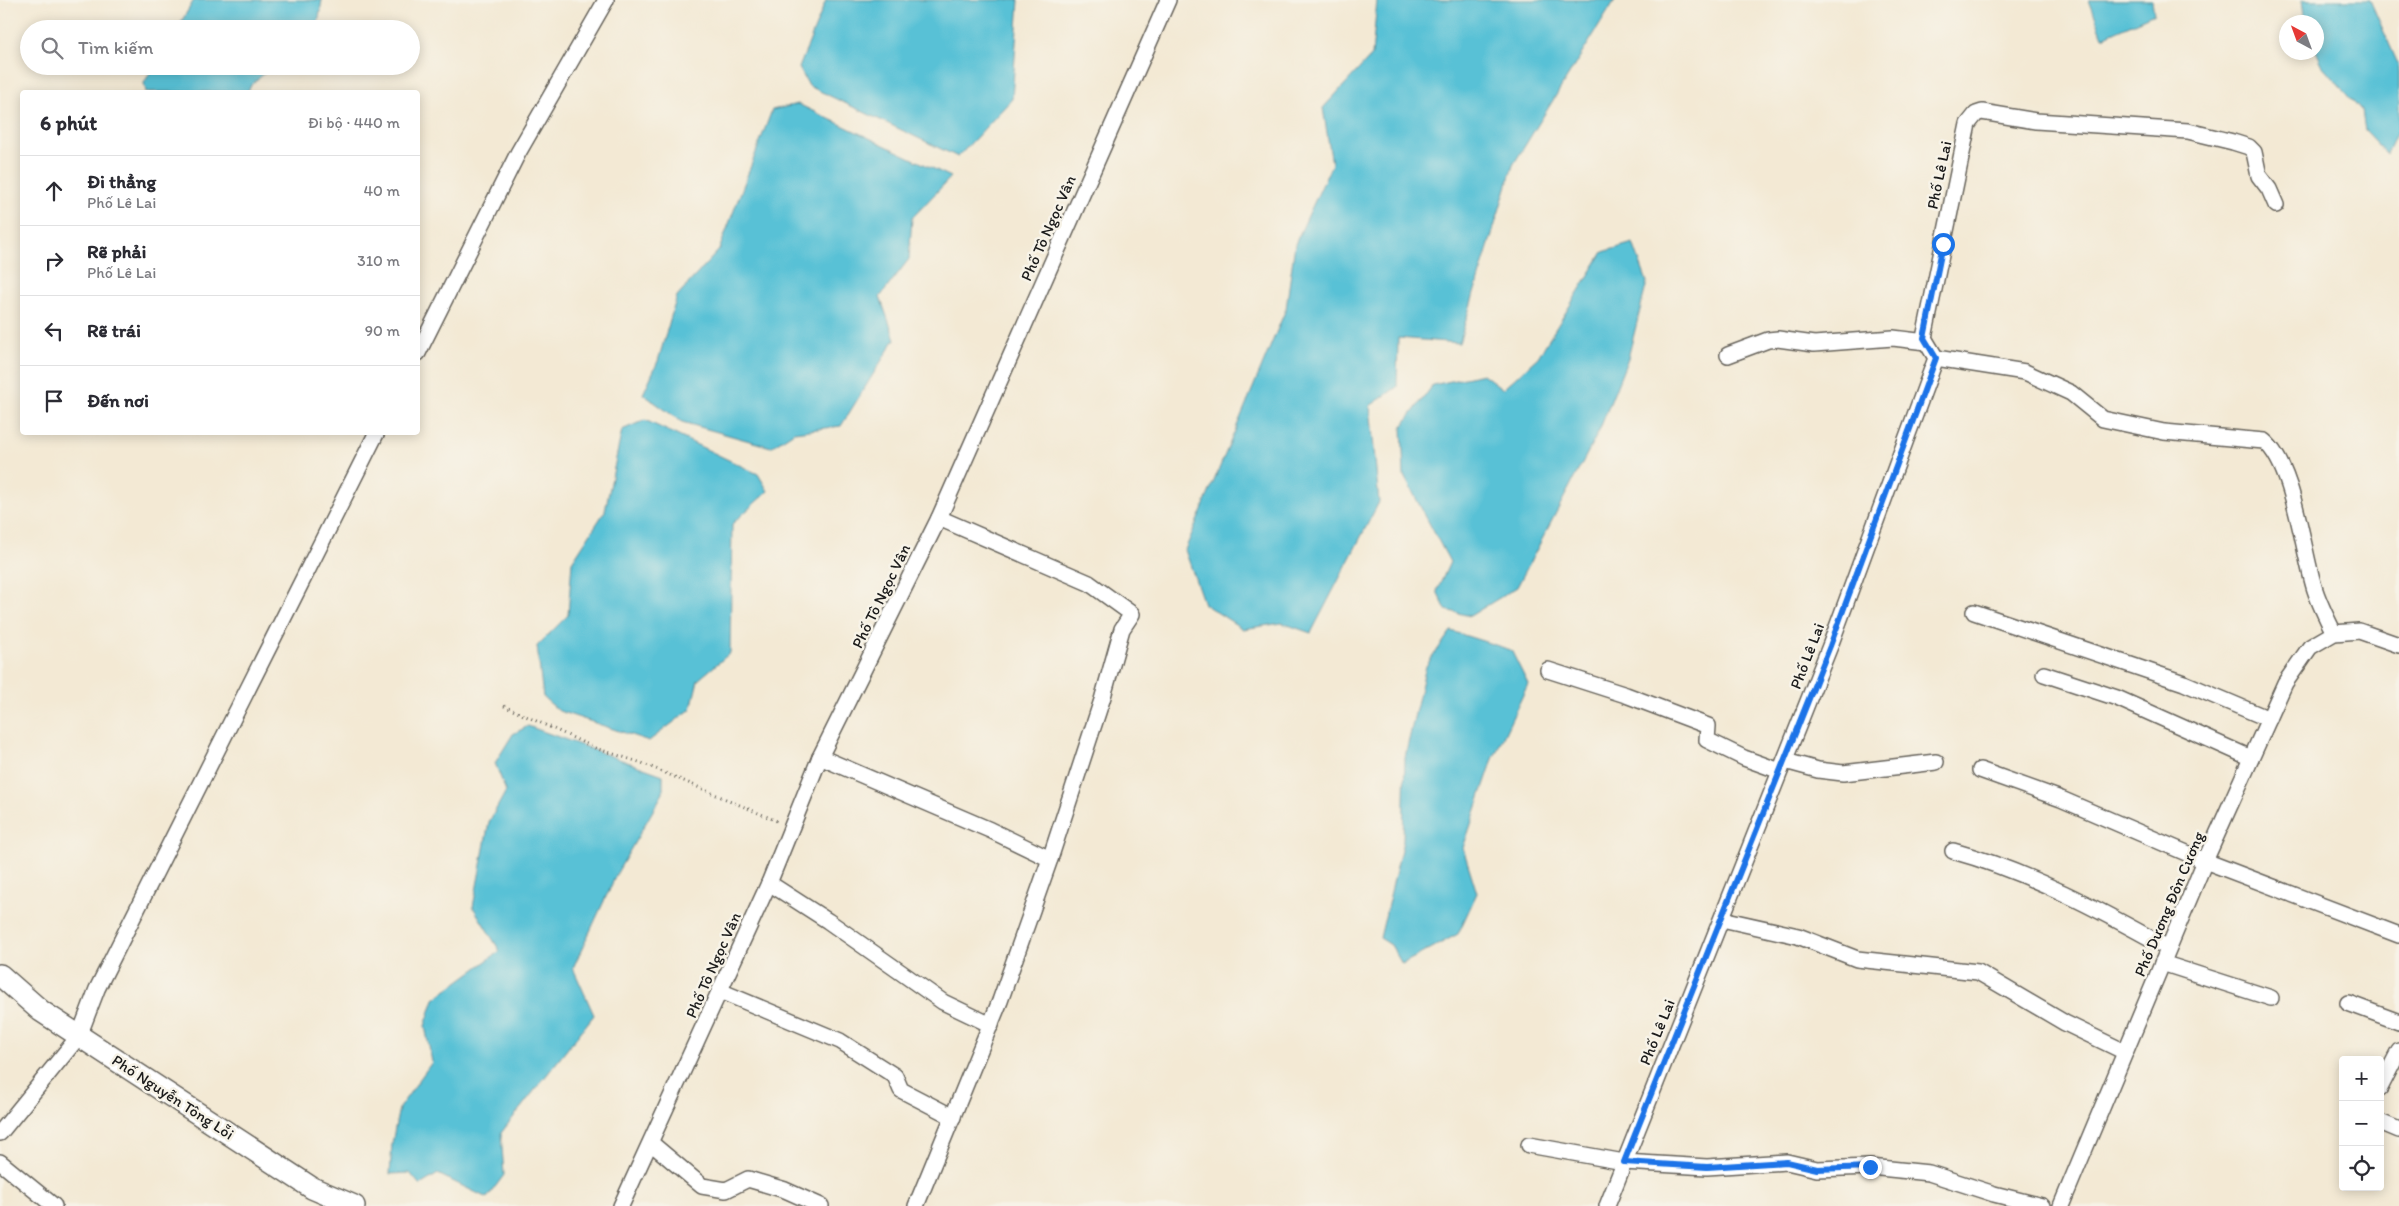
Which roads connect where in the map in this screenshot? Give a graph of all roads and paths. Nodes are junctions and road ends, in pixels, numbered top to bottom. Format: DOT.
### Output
graph roads {
  1 [pos="606,0"];
  2 [pos="1168,0"];
  3 [pos="2276,205"];
  4 [pos="1926,342"];
  5 [pos="420,349"];
  6 [pos="1728,355"];
  7 [pos="1936,358"];
  8 [pos="375,435"];
  9 [pos="939,518"];
  10 [pos="1974,612"];
  11 [pos="2334,633"];
  12 [pos="2399,646"];
  13 [pos="1548,670"];
  14 [pos="2044,674"];
  15 [pos="504,706"];
  16 [pos="2269,719"];
  17 [pos="820,757"];
  18 [pos="2252,758"];
  19 [pos="1936,762"];
  20 [pos="1783,766"];
  21 [pos="1980,770"];
  22 [pos="791,827"];
  23 [pos="1953,851"];
  24 [pos="1050,859"];
  25 [pos="2205,862"];
  26 [pos="769,883"];
  27 [pos="1722,919"];
  28 [pos="2399,935"];
  29 [pos="2168,948"];
  30 [pos="2162,964"];
  31 [pos="0,975"];
  32 [pos="720,991"];
  33 [pos="2270,998"];
  34 [pos="2348,1003"];
  35 [pos="2399,1022"];
  36 [pos="990,1025"];
  37 [pos="79,1036"];
  38 [pos="2399,1051"];
  39 [pos="2125,1052"];
  40 [pos="2384,1080"];
  41 [pos="953,1117"];
  42 [pos="2384,1124"];
  43 [pos="2399,1130"];
  44 [pos="0,1133"];
  45 [pos="651,1143"];
  46 [pos="1529,1145"];
  47 [pos="0,1162"];
  48 [pos="1624,1162"];
  49 [pos="54,1206"];
  50 [pos="354,1206"];
  51 [pos="621,1206"];
  52 [pos="820,1206"];
  53 [pos="916,1206"];
  54 [pos="1607,1206"];
  55 [pos="2042,1206"];
  56 [pos="2061,1206"];
  1 -- 5 [label="street"];
  2 -- 9 [label="street, Phố Tô Ngọc Vân"];
  3 -- 4 [label="street, Phố Lê Lai"];
  4 -- 6 [label="street"];
  4 -- 7 [label="street"];
  7 -- 11 [label="street"];
  7 -- 20 [label="street, Phố Lê Lai"];
  8 -- 37 [label="street"];
  9 -- 17 [label="street, Phố Tô Ngọc Vân"];
  9 -- 24 [label="street"];
  10 -- 16 [label="street"];
  11 -- 12 [label="street"];
  11 -- 16 [label="street, Phố Dương Đôn Cương"];
  13 -- 20 [label="street"];
  14 -- 18 [label="street"];
  15 -- 22 [label="path"];
  16 -- 18 [label="street, Phố Dương Đôn Cương"];
  17 -- 22 [label="street, Phố Tô Ngọc Vân"];
  17 -- 24 [label="street"];
  18 -- 25 [label="street, Phố Dương Đôn Cương"];
  19 -- 20 [label="street"];
  20 -- 27 [label="street, Phố Lê Lai"];
  21 -- 25 [label="street"];
  22 -- 26 [label="street, Phố Tô Ngọc Vân"];
  23 -- 29 [label="street"];
  24 -- 36 [label="street"];
  25 -- 28 [label="street"];
  25 -- 29 [label="street, Phố Dương Đôn Cương"];
  26 -- 32 [label="street, Phố Tô Ngọc Vân"];
  26 -- 36 [label="street"];
  27 -- 39 [label="street"];
  27 -- 48 [label="street, Phố Lê Lai"];
  29 -- 30 [label="street, Phố Dương Đôn Cương"];
  30 -- 33 [label="street"];
  30 -- 39 [label="street, Phố Dương Đôn Cương"];
  31 -- 37 [label="street, Phố Nguyễn Tông Lỗi"];
  32 -- 41 [label="street"];
  32 -- 45 [label="street, Phố Tô Ngọc Vân"];
  34 -- 35 [label="street"];
  36 -- 41 [label="street"];
  37 -- 44 [label="street"];
  37 -- 50 [label="street, Phố Nguyễn Tông Lỗi"];
  38 -- 40 [label="street"];
  39 -- 56 [label="street, Phố Dương Đôn Cương"];
  41 -- 53 [label="street"];
  42 -- 43 [label="street"];
  45 -- 51 [label="street, Phố Tô Ngọc Vân"];
  45 -- 52 [label="street"];
  46 -- 48 [label="street"];
  47 -- 49 [label="street"];
  48 -- 54 [label="street, Phố Lê Lai"];
  48 -- 55 [label="street"];
}
